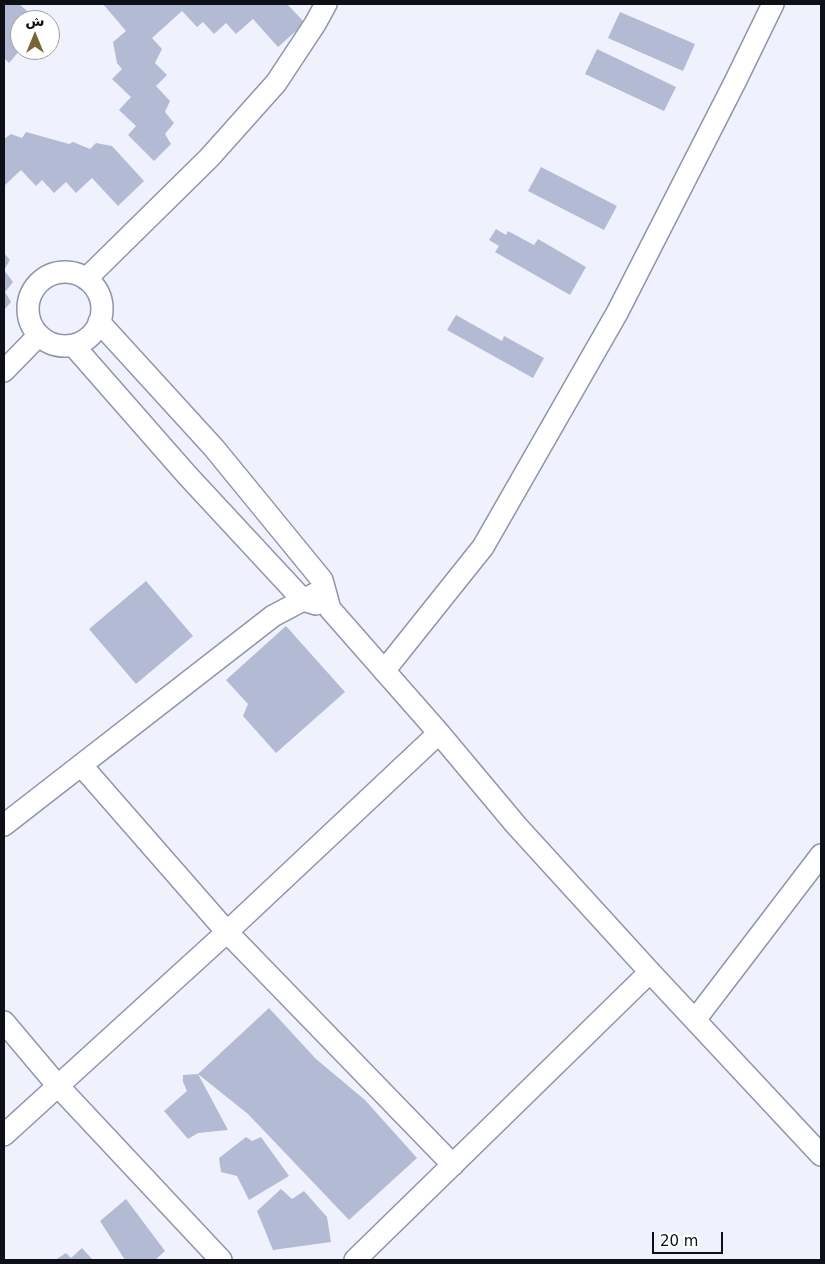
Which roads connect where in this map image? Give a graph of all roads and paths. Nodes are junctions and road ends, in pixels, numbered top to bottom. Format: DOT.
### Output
graph roads {
  1 [pos="326,4"];
  2 [pos="773,4"];
  3 [pos="86,279"];
  4 [pos="100,322"];
  5 [pos="38,336"];
  6 [pos="73,345"];
  7 [pos="4,371"];
  8 [pos="270,516"];
  9 [pos="247,539"];
  10 [pos="327,599"];
  11 [pos="303,600"];
  12 [pos="384,671"];
  13 [pos="439,733"];
  14 [pos="81,765"];
  15 [pos="4,824"];
  16 [pos="821,855"];
  17 [pos="227,932"];
  18 [pos="650,972"];
  19 [pos="695,1020"];
  20 [pos="4,1022"];
  21 [pos="58,1086"];
  22 [pos="4,1135"];
  23 [pos="820,1152"];
  24 [pos="452,1165"];
  25 [pos="221,1260"];
  26 [pos="355,1260"];
  1 -- 3 [label="street"];
  2 -- 12 [label="street"];
  3 -- 4 [label="street"];
  3 -- 5 [label="street"];
  4 -- 6 [label="street"];
  4 -- 8 [label="street"];
  5 -- 6 [label="street"];
  5 -- 7 [label="street"];
  6 -- 9 [label="street"];
  8 -- 9 [label="street"];
  8 -- 10 [label="street"];
  9 -- 11 [label="street"];
  10 -- 11 [label="street"];
  10 -- 12 [label="street"];
  11 -- 14 [label="street"];
  12 -- 13 [label="street"];
  13 -- 17 [label="street"];
  13 -- 18 [label="street"];
  14 -- 15 [label="street"];
  14 -- 17 [label="street"];
  16 -- 19 [label="street"];
  17 -- 21 [label="street"];
  17 -- 24 [label="street"];
  18 -- 19 [label="street"];
  18 -- 24 [label="street"];
  19 -- 23 [label="street"];
  20 -- 21 [label="street"];
  21 -- 22 [label="street"];
  21 -- 25 [label="street"];
  24 -- 26 [label="street"];
}
